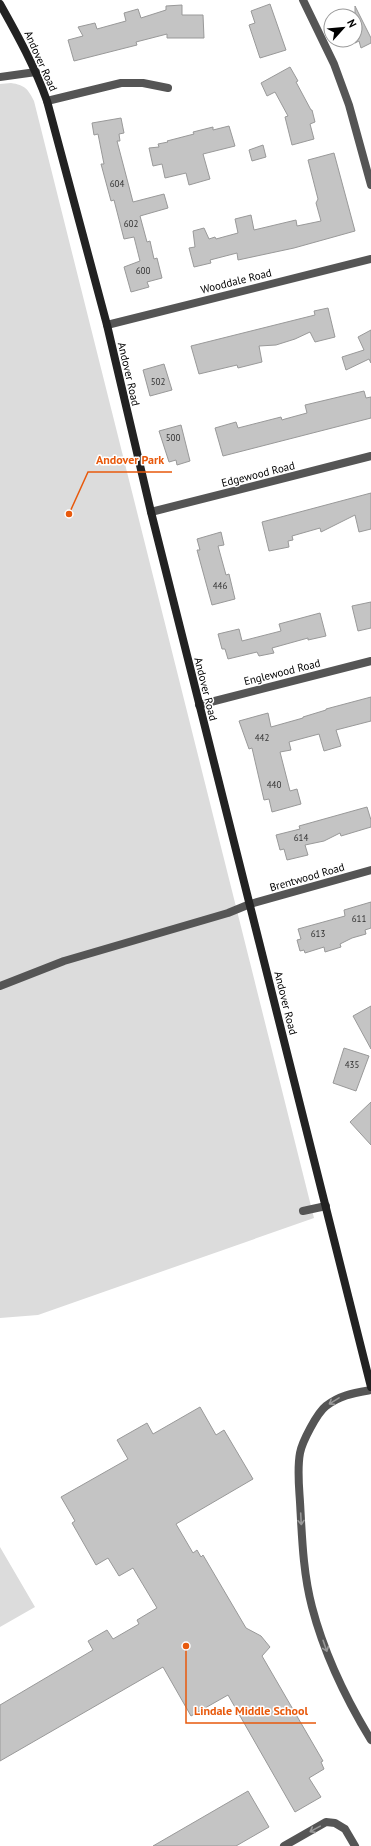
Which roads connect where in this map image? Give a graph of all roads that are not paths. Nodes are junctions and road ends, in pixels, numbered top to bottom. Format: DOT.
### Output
graph roads {
  1 [pos="303,0"];
  2 [pos="0,4"];
  3 [pos="36,72"];
  4 [pos="0,77"];
  5 [pos="168,88"];
  6 [pos="47,101"];
  7 [pos="371,185"];
  8 [pos="371,259"];
  9 [pos="106,325"];
  10 [pos="371,456"];
  11 [pos="151,512"];
  12 [pos="371,660"];
  13 [pos="199,705"];
  14 [pos="371,870"];
  15 [pos="250,904"];
  16 [pos="0,986"];
  17 [pos="326,1206"];
  18 [pos="303,1211"];
  19 [pos="371,1387"];
  20 [pos="371,1390"];
  21 [pos="371,1740"];
  22 [pos="284,1846"];
  23 [pos="355,1846"];
  1 -- 7 [label="street"];
  2 -- 3 [label="street, Andover Road"];
  3 -- 4 [label="street"];
  3 -- 6 [label="street, Andover Road"];
  5 -- 6 [label="street"];
  6 -- 9 [label="street, Andover Road"];
  8 -- 9 [label="street, Wooddale Road"];
  9 -- 11 [label="street, Andover Road"];
  10 -- 11 [label="street, Edgewood Road"];
  11 -- 13 [label="street, Andover Road"];
  12 -- 13 [label="street, Englewood Road"];
  13 -- 15 [label="street, Andover Road"];
  14 -- 15 [label="street, Brentwood Road"];
  15 -- 16 [label="street, Brentwood Road"];
  15 -- 17 [label="street, Andover Road"];
  17 -- 18 [label="street"];
  17 -- 19 [label="street, Andover Road"];
  20 -- 21 [label="street, one-way"];
  23 -- 22 [label="street, one-way"];
}
